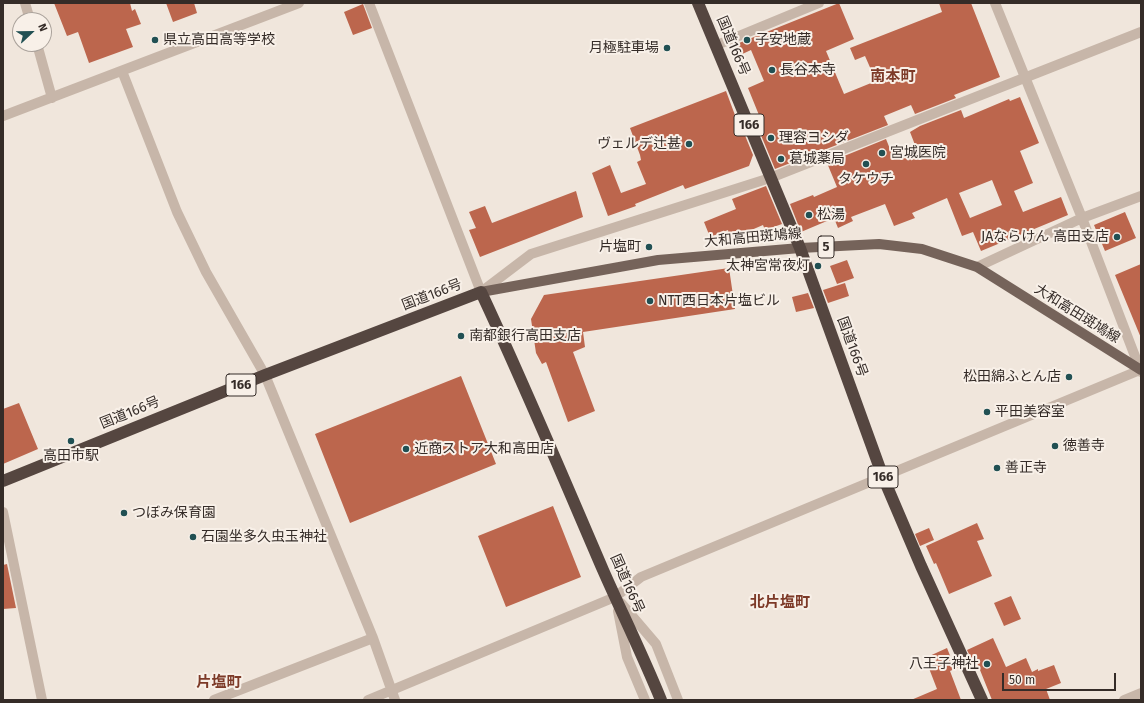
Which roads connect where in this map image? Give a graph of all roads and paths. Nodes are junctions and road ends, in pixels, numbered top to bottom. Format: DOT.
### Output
graph roads {
  1 [pos="299,3"];
  2 [pos="369,3"];
  3 [pos="698,3"];
  4 [pos="819,3"];
  5 [pos="995,3"];
  6 [pos="1141,32"];
  7 [pos="717,45"];
  8 [pos="39,52"];
  9 [pos="122,71"];
  10 [pos="1025,78"];
  11 [pos="52,98"];
  12 [pos="3,116"];
  13 [pos="770,178"];
  14 [pos="1141,196"];
  15 [pos="1082,218"];
  16 [pos="800,248"];
  17 [pos="977,267"];
  18 [pos="481,292"];
  19 [pos="1141,371"];
  20 [pos="265,375"];
  21 [pos="883,477"];
  22 [pos="3,481"];
  23 [pos="3,512"];
  24 [pos="615,597"];
  25 [pos="373,638"];
  26 [pos="1141,692"];
  27 [pos="393,696"];
  28 [pos="42,700"];
  29 [pos="214,700"];
  30 [pos="368,700"];
  31 [pos="645,700"];
  32 [pos="661,700"];
  33 [pos="678,700"];
  34 [pos="982,700"];
  35 [pos="1124,700"];
  1 -- 9 [label="street"];
  2 -- 18 [label="street"];
  3 -- 7 [label="highway, 国道166号 / 166"];
  4 -- 7 [label="street"];
  5 -- 10 [label="street"];
  6 -- 10 [label="street"];
  7 -- 13 [label="highway, 国道166号 / 166"];
  8 -- 11 [label="street"];
  9 -- 11 [label="street"];
  9 -- 20 [label="street"];
  10 -- 13 [label="street"];
  10 -- 15 [label="street"];
  11 -- 12 [label="street"];
  13 -- 16 [label="highway, 国道166号 / 166"];
  13 -- 18 [label="street"];
  14 -- 15 [label="street"];
  15 -- 17 [label="street"];
  15 -- 19 [label="street"];
  16 -- 17 [label="main road, 大和高田斑鳩線 / 5"];
  16 -- 18 [label="main road, 大和高田斑鳩線 / 5"];
  16 -- 21 [label="highway, 国道166号 / 166"];
  17 -- 19 [label="main road, 大和高田斑鳩線 / 5"];
  18 -- 20 [label="highway, 国道166号 / 166"];
  18 -- 24 [label="highway, 国道166号"];
  19 -- 21 [label="street"];
  20 -- 22 [label="highway, 国道166号 / 166"];
  20 -- 25 [label="street"];
  21 -- 24 [label="street"];
  21 -- 34 [label="highway, 国道166号 / 166"];
  23 -- 28 [label="street"];
  24 -- 27 [label="street"];
  24 -- 31 [label="street"];
  24 -- 32 [label="highway, 国道166号"];
  24 -- 33 [label="street"];
  25 -- 27 [label="street"];
  25 -- 29 [label="street"];
  26 -- 35 [label="street"];
  27 -- 30 [label="street"];
}
